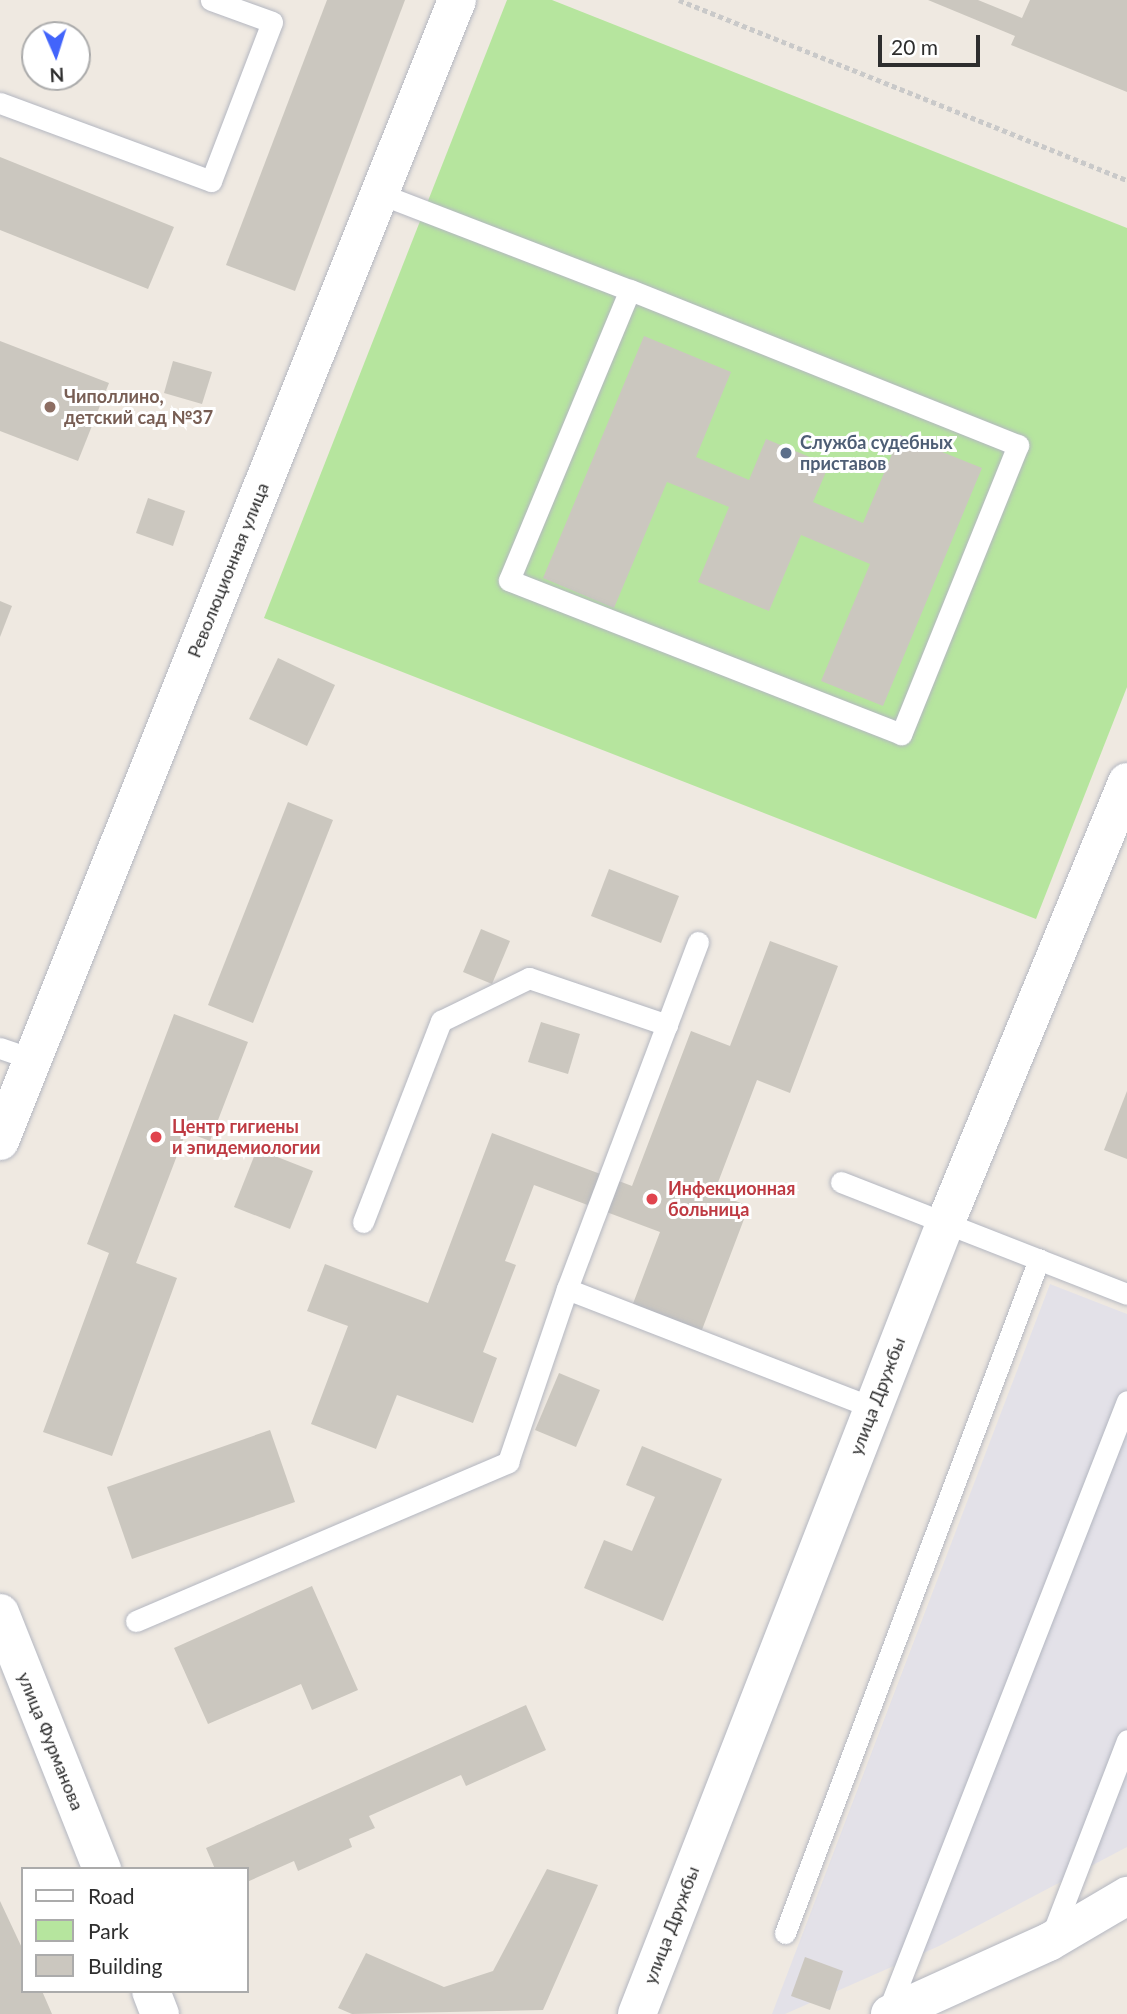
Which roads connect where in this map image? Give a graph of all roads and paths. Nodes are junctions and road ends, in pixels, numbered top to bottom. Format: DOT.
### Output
graph roads {
  1 [pos="211,0"];
  2 [pos="457,0"];
  3 [pos="679,0"];
  4 [pos="0,103"];
  5 [pos="1127,180"];
  6 [pos="378,193"];
  7 [pos="630,290"];
  8 [pos="1127,782"];
  9 [pos="698,942"];
  10 [pos="667,1025"];
  11 [pos="16,1054"];
  12 [pos="0,1141"];
  13 [pos="841,1182"];
  14 [pos="363,1222"];
  15 [pos="945,1224"];
  16 [pos="1040,1259"];
  17 [pos="567,1289"];
  18 [pos="1127,1294"];
  19 [pos="1127,1401"];
  20 [pos="872,1408"];
  21 [pos="0,1613"];
  22 [pos="136,1621"];
  23 [pos="1127,1740"];
  24 [pos="101,1867"];
  25 [pos="1127,1896"];
  26 [pos="785,1933"];
  27 [pos="1049,1942"];
  28 [pos="152,1993"];
  29 [pos="160,2014"];
  30 [pos="637,2014"];
  31 [pos="888,2014"];
  1 -- 4 [label="lane"];
  2 -- 6 [label="main road, Революционная улица"];
  3 -- 5 [label="path"];
  6 -- 7 [label="lane"];
  6 -- 11 [label="main road, Революционная улица"];
  7 -- 7 [label="lane"];
  8 -- 15 [label="main road, улица Дружбы"];
  9 -- 10 [label="lane"];
  10 -- 14 [label="lane"];
  10 -- 17 [label="lane"];
  11 -- 12 [label="main road, Революционная улица"];
  13 -- 15 [label="lane"];
  15 -- 16 [label="lane"];
  15 -- 20 [label="main road, улица Дружбы"];
  16 -- 18 [label="lane"];
  16 -- 26 [label="lane"];
  17 -- 20 [label="lane"];
  17 -- 22 [label="lane"];
  19 -- 31 [label="lane"];
  20 -- 30 [label="main road, улица Дружбы"];
  21 -- 24 [label="main road, улица Фурманова"];
  23 -- 27 [label="lane"];
  25 -- 27 [label="main road"];
  27 -- 31 [label="main road"];
  28 -- 29 [label="main road"];
}
